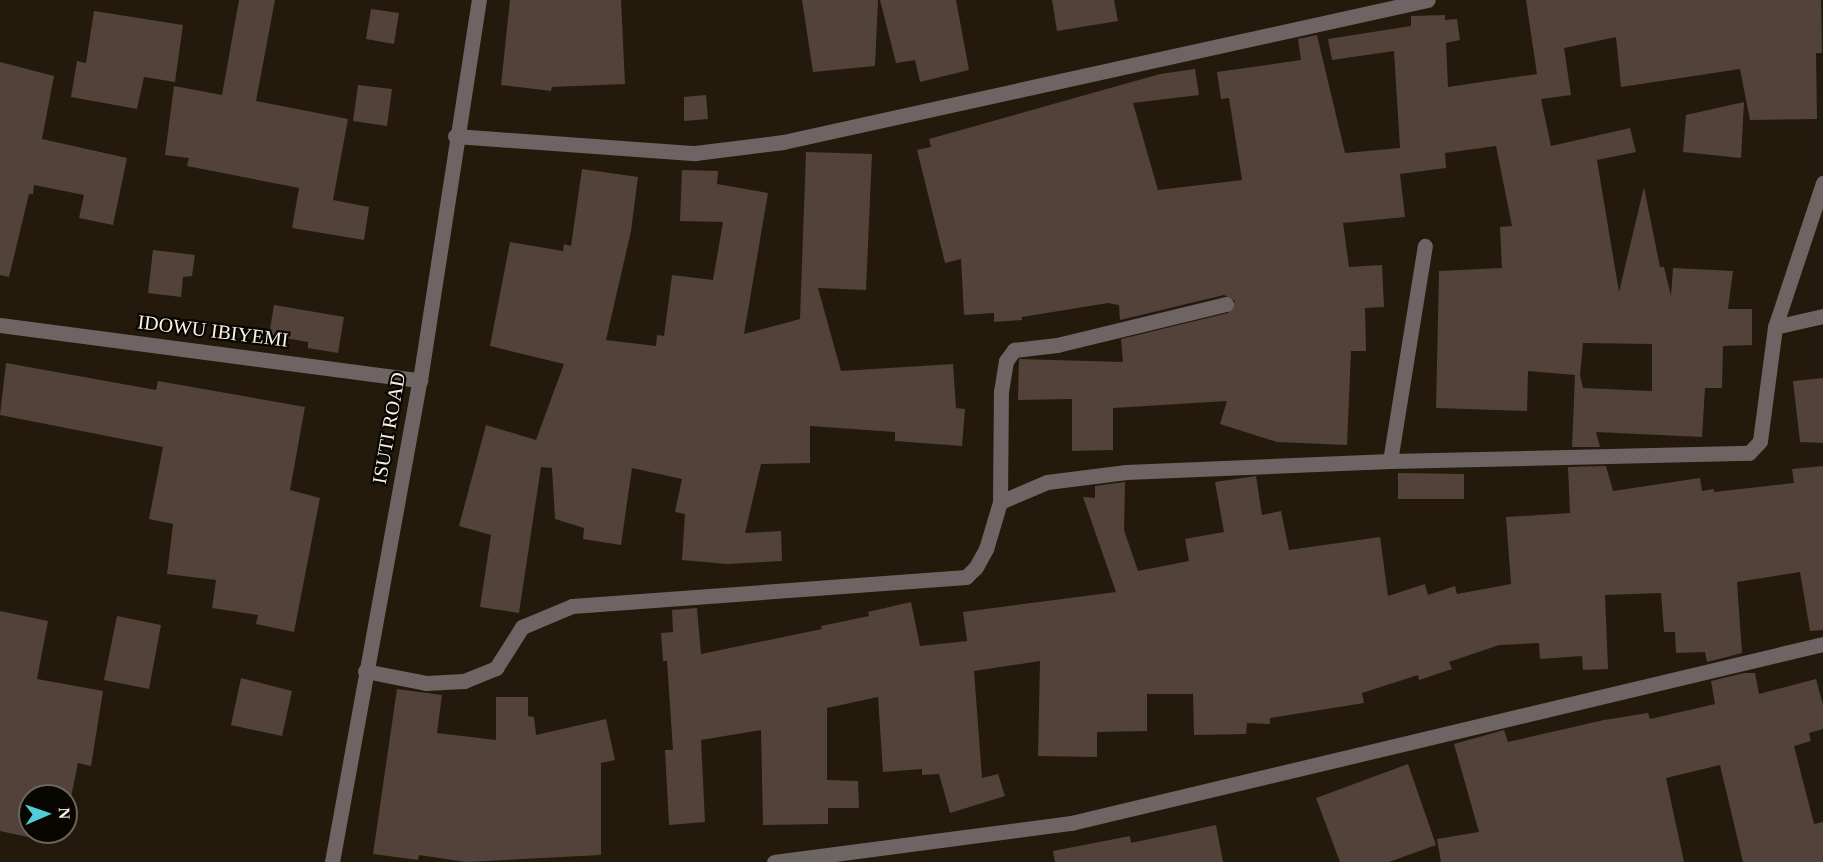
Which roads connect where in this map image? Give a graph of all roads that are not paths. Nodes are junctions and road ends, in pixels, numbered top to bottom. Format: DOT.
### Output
graph roads {
  1 [pos="479,0"];
  2 [pos="1428,0"];
  3 [pos="455,136"];
  4 [pos="1823,183"];
  5 [pos="1425,246"];
  6 [pos="1226,304"];
  7 [pos="1823,315"];
  8 [pos="0,325"];
  9 [pos="1775,327"];
  10 [pos="420,380"];
  11 [pos="1390,460"];
  12 [pos="1000,502"];
  13 [pos="1823,644"];
  14 [pos="364,671"];
  15 [pos="332,862"];
  16 [pos="774,862"];
  1 -- 3 [label="street, ISUTI ROAD"];
  2 -- 3 [label="street"];
  3 -- 10 [label="street, ISUTI ROAD"];
  4 -- 9 [label="street"];
  5 -- 11 [label="street"];
  6 -- 12 [label="street"];
  7 -- 9 [label="street"];
  8 -- 10 [label="street, IDOWU IBIYEMI"];
  9 -- 11 [label="street"];
  10 -- 14 [label="street, ISUTI ROAD"];
  11 -- 12 [label="street"];
  12 -- 14 [label="street"];
  13 -- 16 [label="street"];
  14 -- 15 [label="street, ISUTI ROAD"];
}
